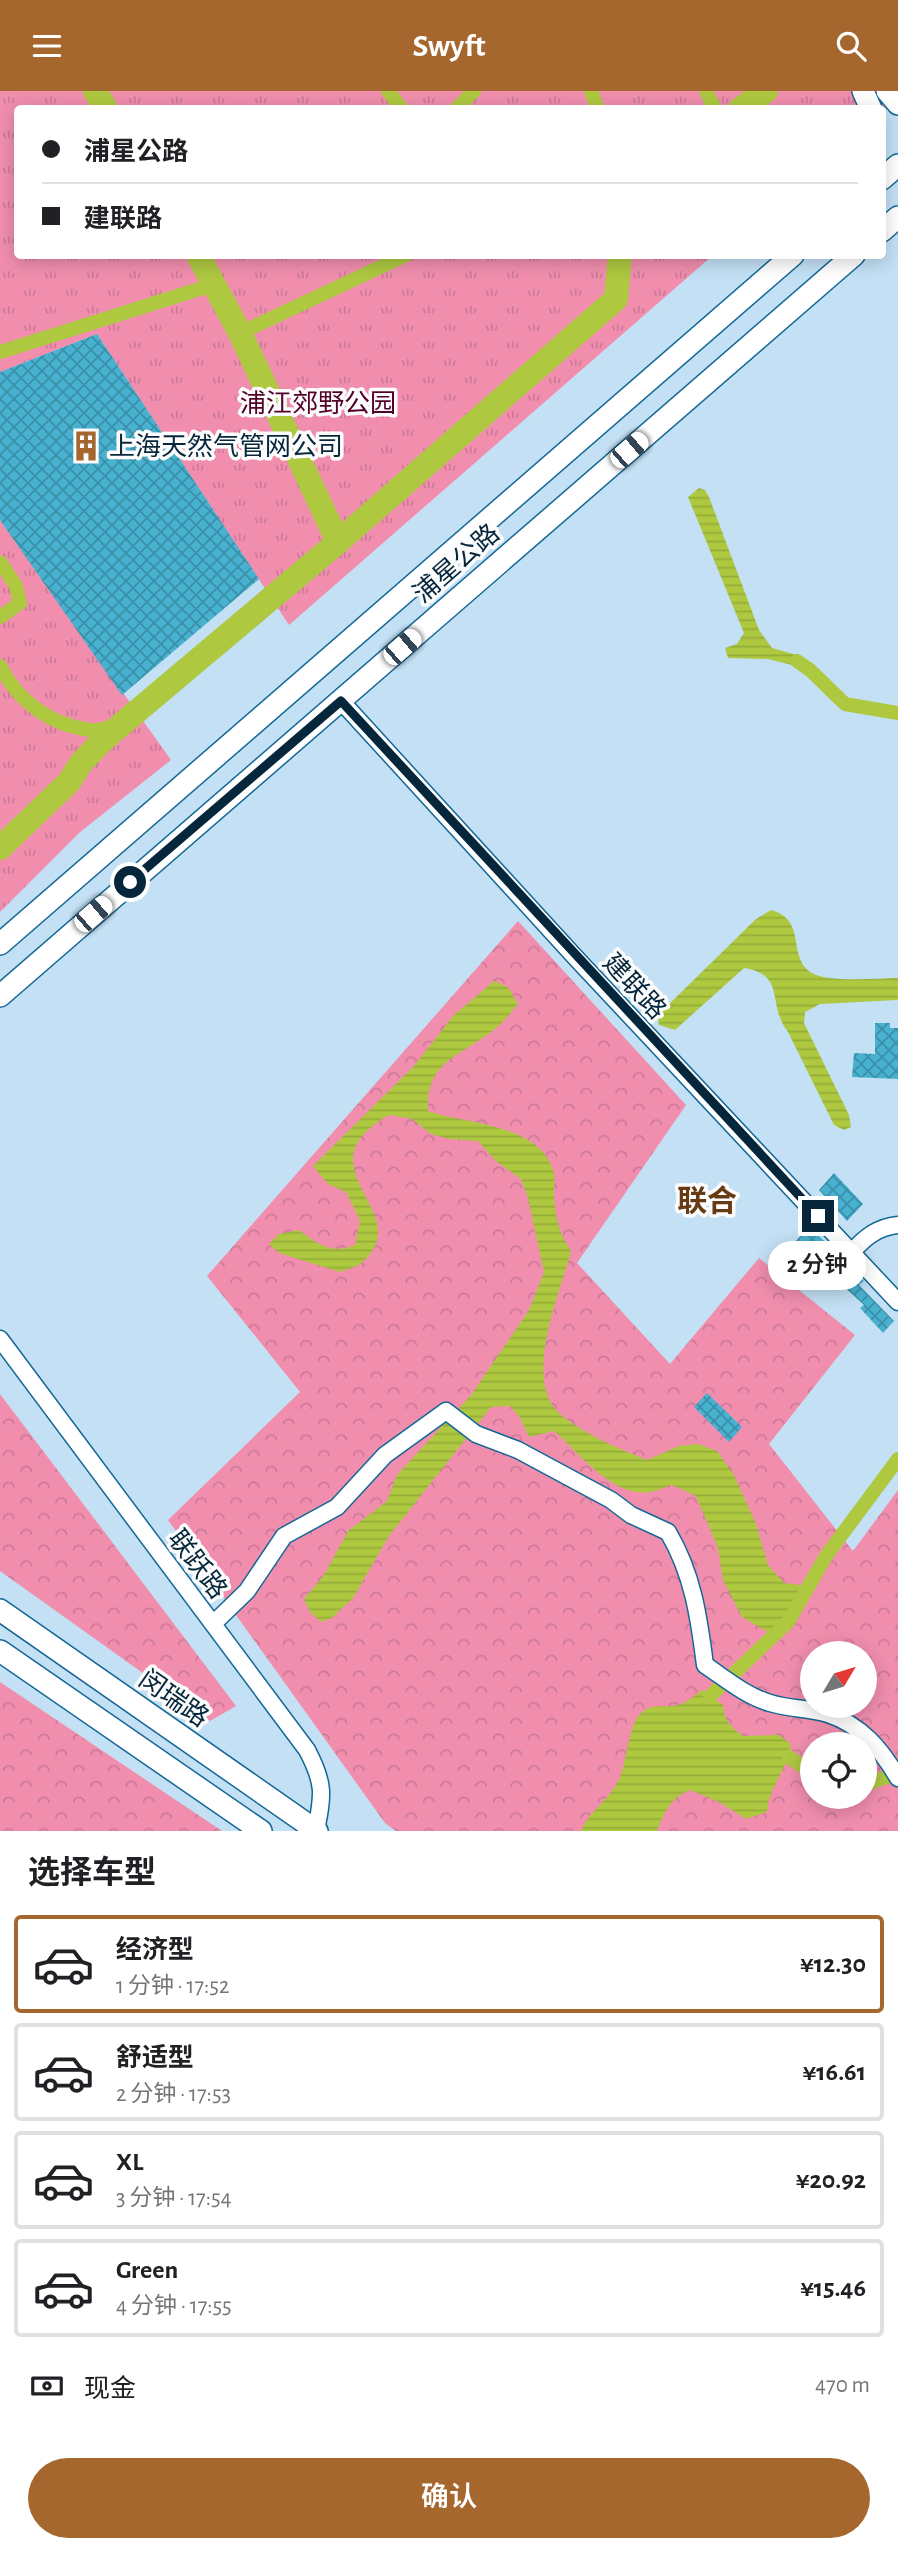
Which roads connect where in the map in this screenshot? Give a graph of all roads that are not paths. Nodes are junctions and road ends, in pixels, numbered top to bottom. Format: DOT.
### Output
graph roads {
  1 [pos="887,91"];
  2 [pos="898,104"];
  3 [pos="898,217"];
  4 [pos="886,230"];
  5 [pos="788,259"];
  6 [pos="849,259"];
  7 [pos="341,701"];
  8 [pos="0,944"];
  9 [pos="0,996"];
  10 [pos="898,1225"];
  11 [pos="852,1252"];
  12 [pos="898,1302"];
  13 [pos="0,1339"];
  14 [pos="0,1610"];
  15 [pos="213,1624"];
  16 [pos="0,1651"];
  17 [pos="898,1778"];
  18 [pos="261,1831"];
  19 [pos="316,1831"];
  1 -- 2 [label="main road"];
  3 -- 4 [label="main road"];
  5 -- 8 [label="main road, 浦星公路"];
  6 -- 7 [label="main road, 浦星公路"];
  7 -- 9 [label="main road, 浦星公路"];
  7 -- 11 [label="street, 建联路"];
  10 -- 11 [label="street"];
  11 -- 12 [label="street, 建联路"];
  13 -- 15 [label="street, 联跃路"];
  14 -- 19 [label="main road, 闵瑞路"];
  15 -- 17 [label="street"];
  15 -- 19 [label="street, 联跃路"];
  16 -- 18 [label="main road"];
}
